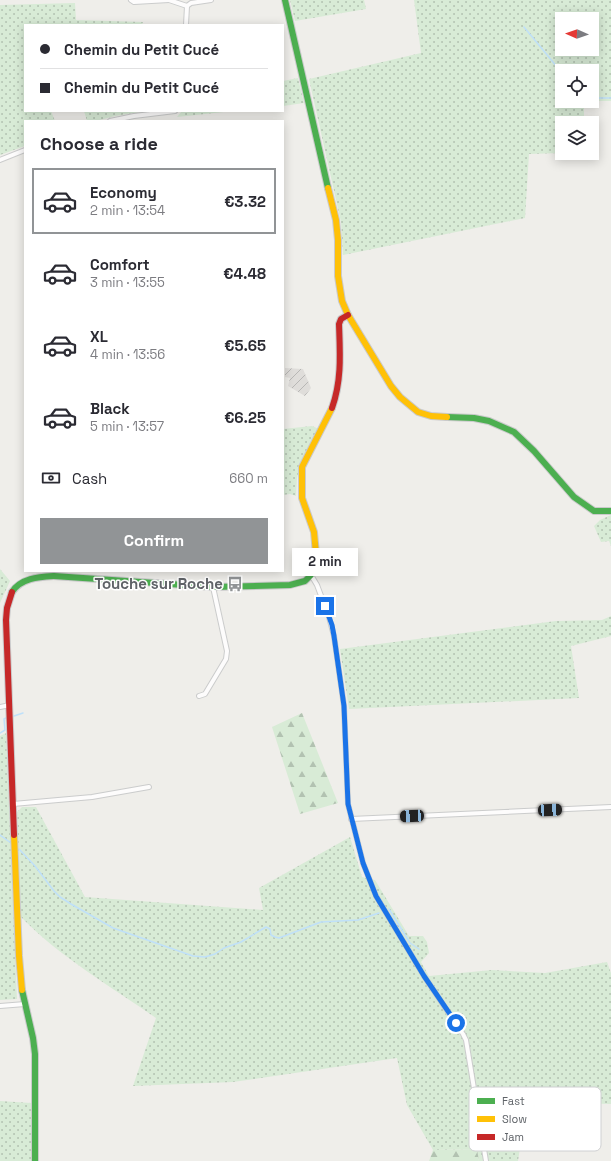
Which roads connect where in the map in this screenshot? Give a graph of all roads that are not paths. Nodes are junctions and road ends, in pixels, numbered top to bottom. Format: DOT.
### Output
graph roads {
  1 [pos="131,0"];
  2 [pos="169,0"];
  3 [pos="211,0"];
  4 [pos="284,0"];
  5 [pos="187,6"];
  6 [pos="186,24"];
  7 [pos="167,112"];
  8 [pos="115,120"];
  9 [pos="24,150"];
  10 [pos="0,160"];
  11 [pos="348,315"];
  12 [pos="611,511"];
  13 [pos="311,575"];
  14 [pos="213,587"];
  15 [pos="199,696"];
  16 [pos="10,705"];
  17 [pos="0,707"];
  18 [pos="149,787"];
  19 [pos="13,804"];
  20 [pos="611,807"];
  21 [pos="351,819"];
  22 [pos="25,1004"];
  23 [pos="0,1006"];
  24 [pos="474,1087"];
  25 [pos="484,1151"];
  26 [pos="35,1161"];
  27 [pos="486,1161"];
  1 -- 2 [label="street"];
  2 -- 5 [label="street"];
  3 -- 5 [label="street"];
  4 -- 11 [label="street"];
  5 -- 6 [label="street"];
  7 -- 8 [label="street"];
  9 -- 10 [label="street"];
  11 -- 12 [label="street"];
  11 -- 13 [label="street"];
  13 -- 14 [label="street"];
  13 -- 21 [label="street"];
  14 -- 15 [label="street"];
  14 -- 16 [label="street"];
  16 -- 17 [label="street"];
  16 -- 19 [label="street"];
  18 -- 19 [label="street"];
  19 -- 22 [label="street"];
  20 -- 21 [label="street"];
  21 -- 24 [label="street"];
  22 -- 23 [label="street"];
  22 -- 26 [label="street"];
  25 -- 27 [label="street"];
}
